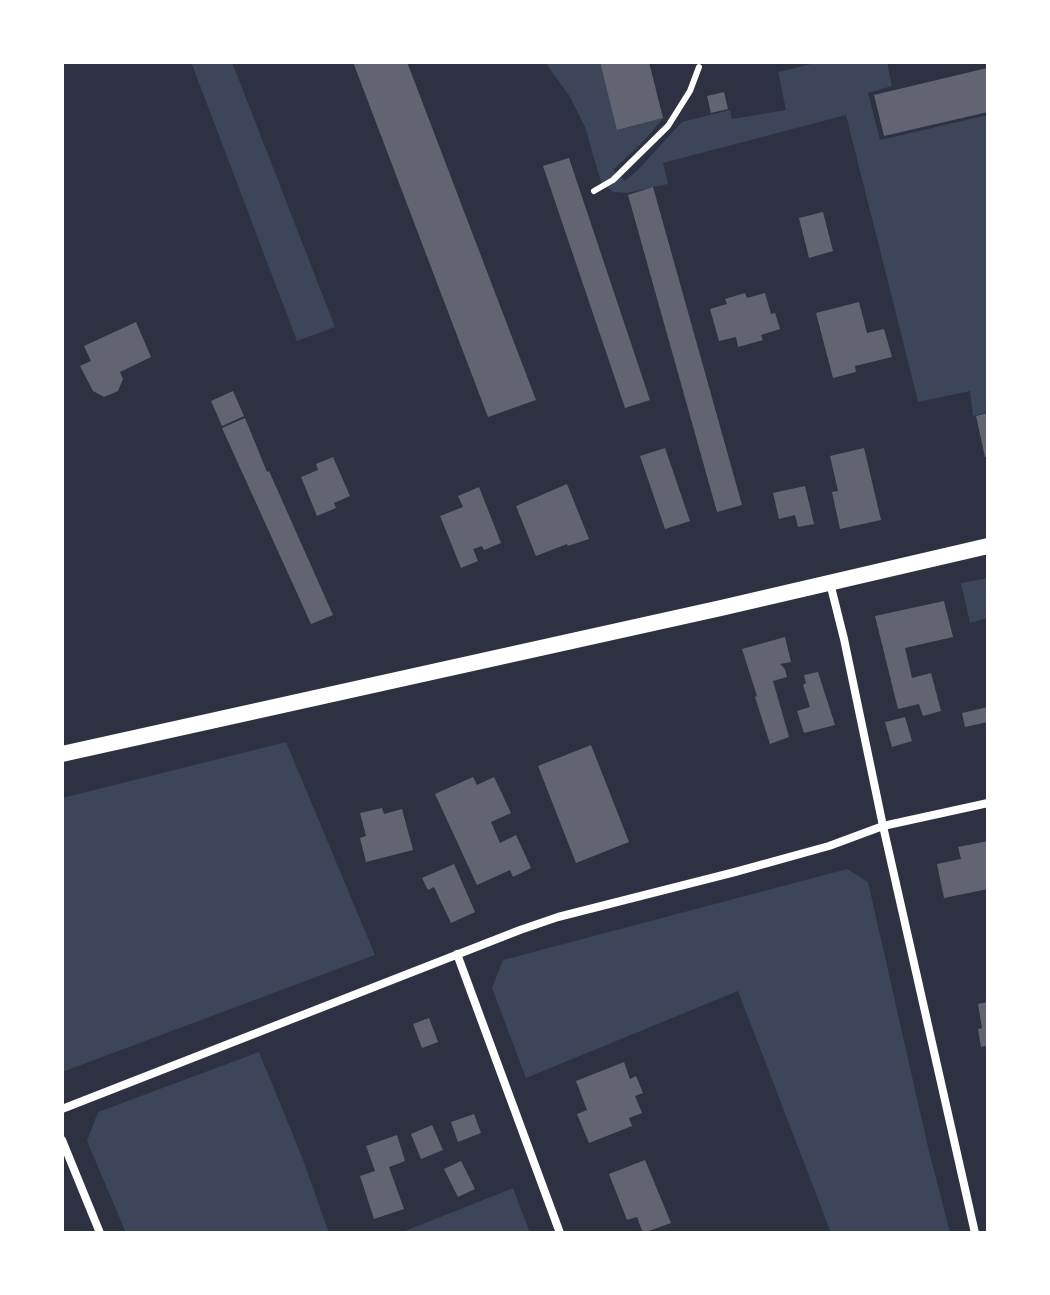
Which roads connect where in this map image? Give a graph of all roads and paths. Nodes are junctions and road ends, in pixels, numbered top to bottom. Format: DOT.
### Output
graph roads {
  1 [pos="699,67"];
  2 [pos="594,191"];
  3 [pos="988,546"];
  4 [pos="830,583"];
  5 [pos="62,754"];
  6 [pos="988,803"];
  7 [pos="883,826"];
  8 [pos="457,954"];
  9 [pos="62,1109"];
  10 [pos="62,1140"];
  11 [pos="100,1233"];
  12 [pos="560,1233"];
  13 [pos="975,1233"];
  1 -- 2 [label="lane"];
  3 -- 4 [label="main road"];
  4 -- 5 [label="main road"];
  4 -- 7 [label="street"];
  6 -- 7 [label="street"];
  7 -- 8 [label="street"];
  7 -- 13 [label="street"];
  8 -- 9 [label="street"];
  8 -- 12 [label="street"];
  10 -- 11 [label="street"];
}
